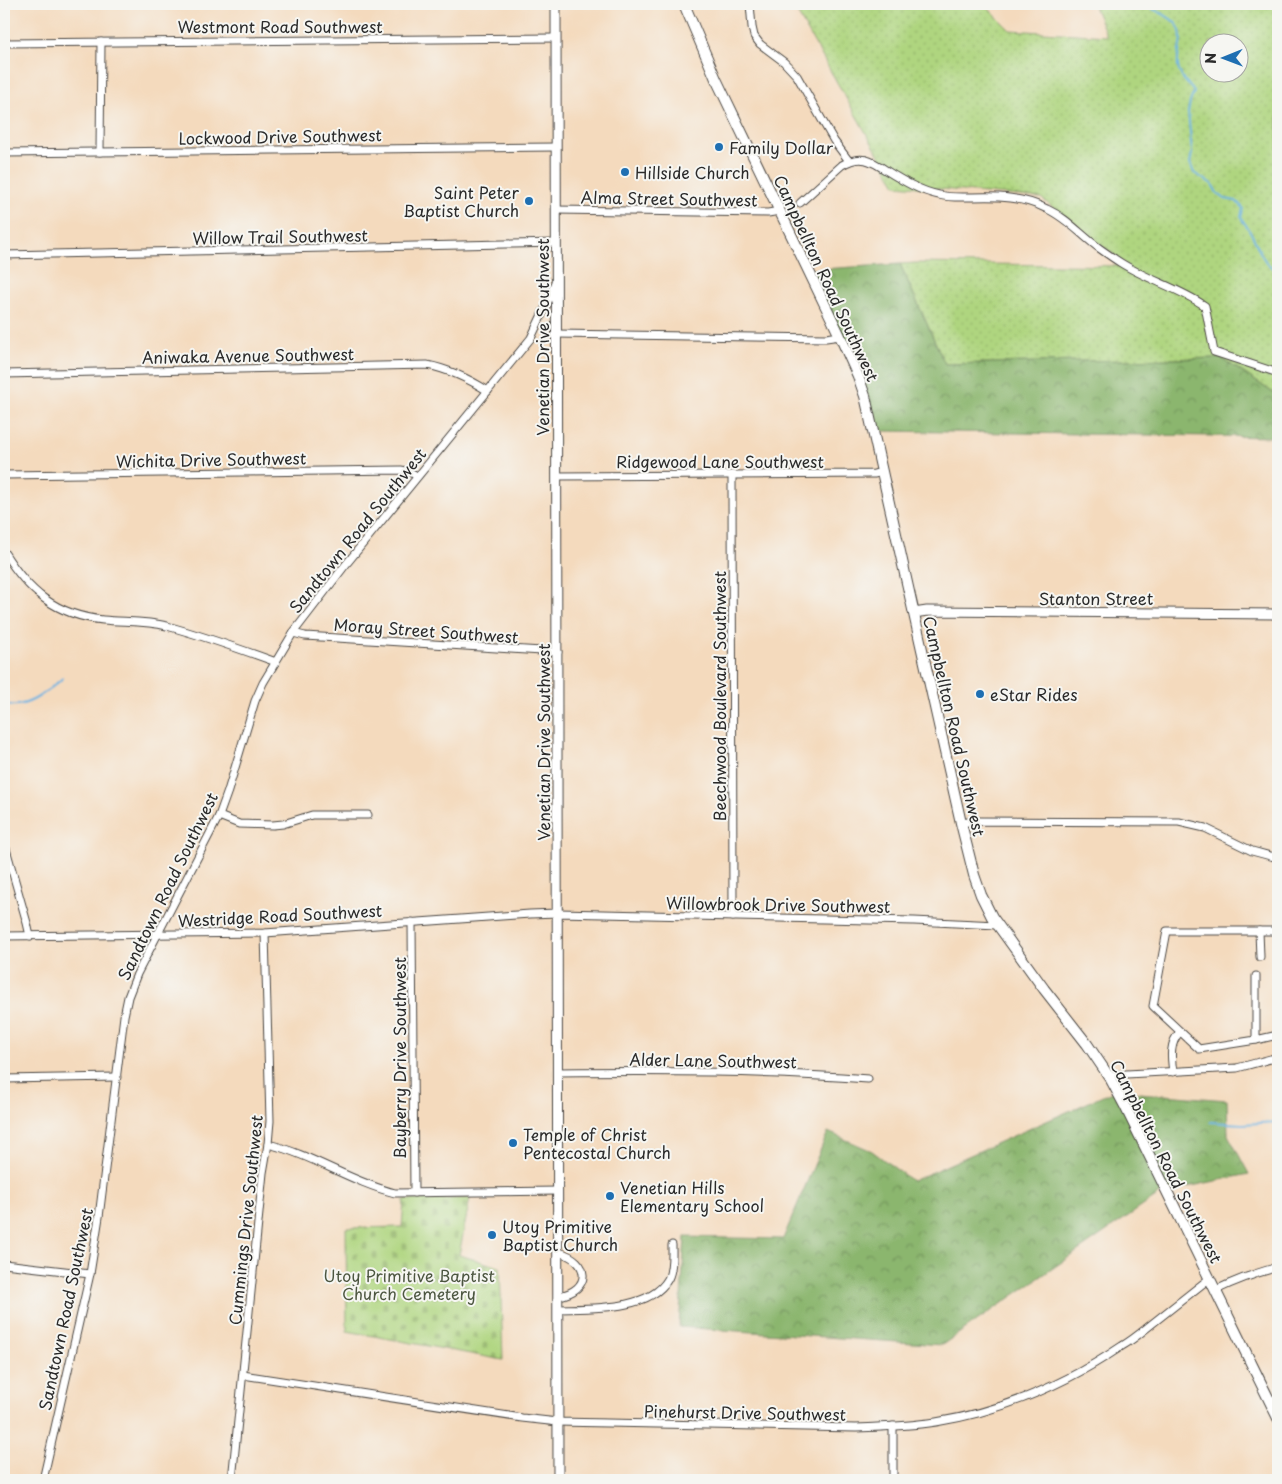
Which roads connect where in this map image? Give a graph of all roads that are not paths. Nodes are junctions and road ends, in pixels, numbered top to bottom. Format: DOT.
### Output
graph roads {
  1 [pos="556,4"];
  2 [pos="684,4"];
  3 [pos="750,4"];
  4 [pos="556,38"];
  5 [pos="101,42"];
  6 [pos="4,43"];
  7 [pos="556,147"];
  8 [pos="100,152"];
  9 [pos="4,153"];
  10 [pos="849,161"];
  11 [pos="800,203"];
  12 [pos="556,210"];
  13 [pos="780,211"];
  14 [pos="556,243"];
  15 [pos="4,256"];
  16 [pos="556,279"];
  17 [pos="557,334"];
  18 [pos="840,336"];
  19 [pos="1278,373"];
  20 [pos="4,374"];
  21 [pos="488,390"];
  22 [pos="883,472"];
  23 [pos="4,475"];
  24 [pos="732,475"];
  25 [pos="417,476"];
  26 [pos="557,476"];
  27 [pos="4,552"];
  28 [pos="914,613"];
  29 [pos="1278,614"];
  30 [pos="294,633"];
  31 [pos="558,652"];
  32 [pos="276,662"];
  33 [pos="368,815"];
  34 [pos="219,816"];
  35 [pos="961,823"];
  36 [pos="4,842"];
  37 [pos="1278,858"];
  38 [pos="558,913"];
  39 [pos="733,917"];
  40 [pos="412,922"];
  41 [pos="997,925"];
  42 [pos="1258,931"];
  43 [pos="1278,931"];
  44 [pos="265,932"];
  45 [pos="158,934"];
  46 [pos="4,936"];
  47 [pos="30,936"];
  48 [pos="1260,957"];
  49 [pos="1256,976"];
  50 [pos="1180,1032"];
  51 [pos="1278,1035"];
  52 [pos="1256,1040"];
  53 [pos="1278,1057"];
  54 [pos="558,1072"];
  55 [pos="1173,1072"];
  56 [pos="1108,1075"];
  57 [pos="117,1077"];
  58 [pos="4,1079"];
  59 [pos="868,1079"];
  60 [pos="268,1144"];
  61 [pos="558,1191"];
  62 [pos="414,1193"];
  63 [pos="672,1244"];
  64 [pos="558,1252"];
  65 [pos="4,1264"];
  66 [pos="1278,1267"];
  67 [pos="90,1274"];
  68 [pos="1210,1278"];
  69 [pos="1216,1290"];
  70 [pos="558,1296"];
  71 [pos="558,1310"];
  72 [pos="243,1375"];
  73 [pos="1274,1400"];
  74 [pos="1278,1418"];
  75 [pos="558,1422"];
  76 [pos="893,1426"];
  77 [pos="43,1480"];
  78 [pos="232,1480"];
  79 [pos="558,1480"];
  80 [pos="893,1480"];
  1 -- 4 [label="street, Venetian Drive Southwest"];
  2 -- 13 [label="main road, Campbellton Road Southwest"];
  3 -- 10 [label="street"];
  4 -- 5 [label="street, Westmont Road Southwest"];
  4 -- 7 [label="street, Venetian Drive Southwest"];
  5 -- 6 [label="street, Westmont Road Southwest"];
  5 -- 8 [label="street"];
  7 -- 8 [label="street, Lockwood Drive Southwest"];
  7 -- 12 [label="street, Venetian Drive Southwest"];
  8 -- 9 [label="street, Lockwood Drive Southwest"];
  10 -- 11 [label="street"];
  10 -- 19 [label="street"];
  12 -- 13 [label="street, Alma Street Southwest"];
  12 -- 14 [label="street, Venetian Drive Southwest"];
  13 -- 18 [label="main road, Campbellton Road Southwest"];
  14 -- 15 [label="street, Willow Trail Southwest"];
  14 -- 16 [label="street, Venetian Drive Southwest"];
  16 -- 17 [label="street, Venetian Drive Southwest"];
  16 -- 21 [label="street, Sandtown Road Southwest"];
  17 -- 18 [label="street"];
  17 -- 26 [label="street, Venetian Drive Southwest"];
  18 -- 22 [label="main road, Campbellton Road Southwest"];
  20 -- 21 [label="street, Aniwaka Avenue Southwest"];
  21 -- 25 [label="street, Sandtown Road Southwest"];
  22 -- 24 [label="street, Ridgewood Lane Southwest"];
  22 -- 28 [label="main road, Campbellton Road Southwest"];
  23 -- 25 [label="street, Wichita Drive Southwest"];
  24 -- 26 [label="street, Ridgewood Lane Southwest"];
  24 -- 39 [label="street, Beechwood Boulevard Southwest"];
  25 -- 30 [label="street, Sandtown Road Southwest"];
  26 -- 31 [label="street, Venetian Drive Southwest"];
  27 -- 32 [label="street"];
  28 -- 29 [label="street, Stanton Street"];
  28 -- 35 [label="main road, Campbellton Road Southwest"];
  30 -- 31 [label="street, Moray Street Southwest"];
  30 -- 32 [label="street, Sandtown Road Southwest"];
  31 -- 38 [label="street, Venetian Drive Southwest"];
  32 -- 34 [label="street, Sandtown Road Southwest"];
  33 -- 34 [label="street"];
  34 -- 45 [label="street, Sandtown Road Southwest"];
  35 -- 37 [label="street"];
  35 -- 41 [label="main road, Campbellton Road Southwest"];
  36 -- 47 [label="street"];
  38 -- 39 [label="street, Willowbrook Drive Southwest"];
  38 -- 40 [label="street, Westridge Road Southwest"];
  38 -- 54 [label="street, Venetian Drive Southwest"];
  39 -- 41 [label="street, Willowbrook Drive Southwest"];
  40 -- 44 [label="street, Westridge Road Southwest"];
  40 -- 62 [label="street, Bayberry Drive Southwest"];
  41 -- 56 [label="main road, Campbellton Road Southwest"];
  42 -- 43 [label="street"];
  42 -- 48 [label="street"];
  42 -- 50 [label="street"];
  44 -- 45 [label="street, Westridge Road Southwest"];
  44 -- 60 [label="street, Cummings Drive Southwest"];
  45 -- 47 [label="street, Westridge Road Southwest"];
  45 -- 57 [label="street, Sandtown Road Southwest"];
  46 -- 47 [label="street, Westridge Road Southwest"];
  49 -- 52 [label="street"];
  50 -- 52 [label="street"];
  50 -- 55 [label="street"];
  51 -- 52 [label="street"];
  53 -- 55 [label="street"];
  54 -- 59 [label="street, Alder Lane Southwest"];
  54 -- 61 [label="street, Venetian Drive Southwest"];
  55 -- 56 [label="street"];
  56 -- 68 [label="main road, Campbellton Road Southwest"];
  57 -- 58 [label="street"];
  57 -- 67 [label="street, Sandtown Road Southwest"];
  60 -- 62 [label="street"];
  60 -- 72 [label="street, Cummings Drive Southwest"];
  61 -- 62 [label="street"];
  61 -- 64 [label="street, Venetian Drive Southwest"];
  63 -- 71 [label="street"];
  64 -- 70 [label="street, Venetian Drive Southwest"];
  64 -- 70 [label="street"];
  65 -- 67 [label="street"];
  66 -- 69 [label="street"];
  67 -- 77 [label="street, Sandtown Road Southwest"];
  68 -- 69 [label="main road, Campbellton Road Southwest"];
  68 -- 76 [label="street, Pinehurst Drive Southwest"];
  69 -- 73 [label="main road, Campbellton Road Southwest"];
  70 -- 71 [label="street, Venetian Drive Southwest"];
  71 -- 75 [label="street, Venetian Drive Southwest"];
  72 -- 75 [label="street, Pinehurst Drive Southwest"];
  72 -- 78 [label="street, Cummings Drive Southwest"];
  73 -- 74 [label="main road, Campbellton Road Southwest"];
  75 -- 76 [label="street, Pinehurst Drive Southwest"];
  75 -- 79 [label="street, Venetian Drive Southwest"];
  76 -- 80 [label="street"];
}
